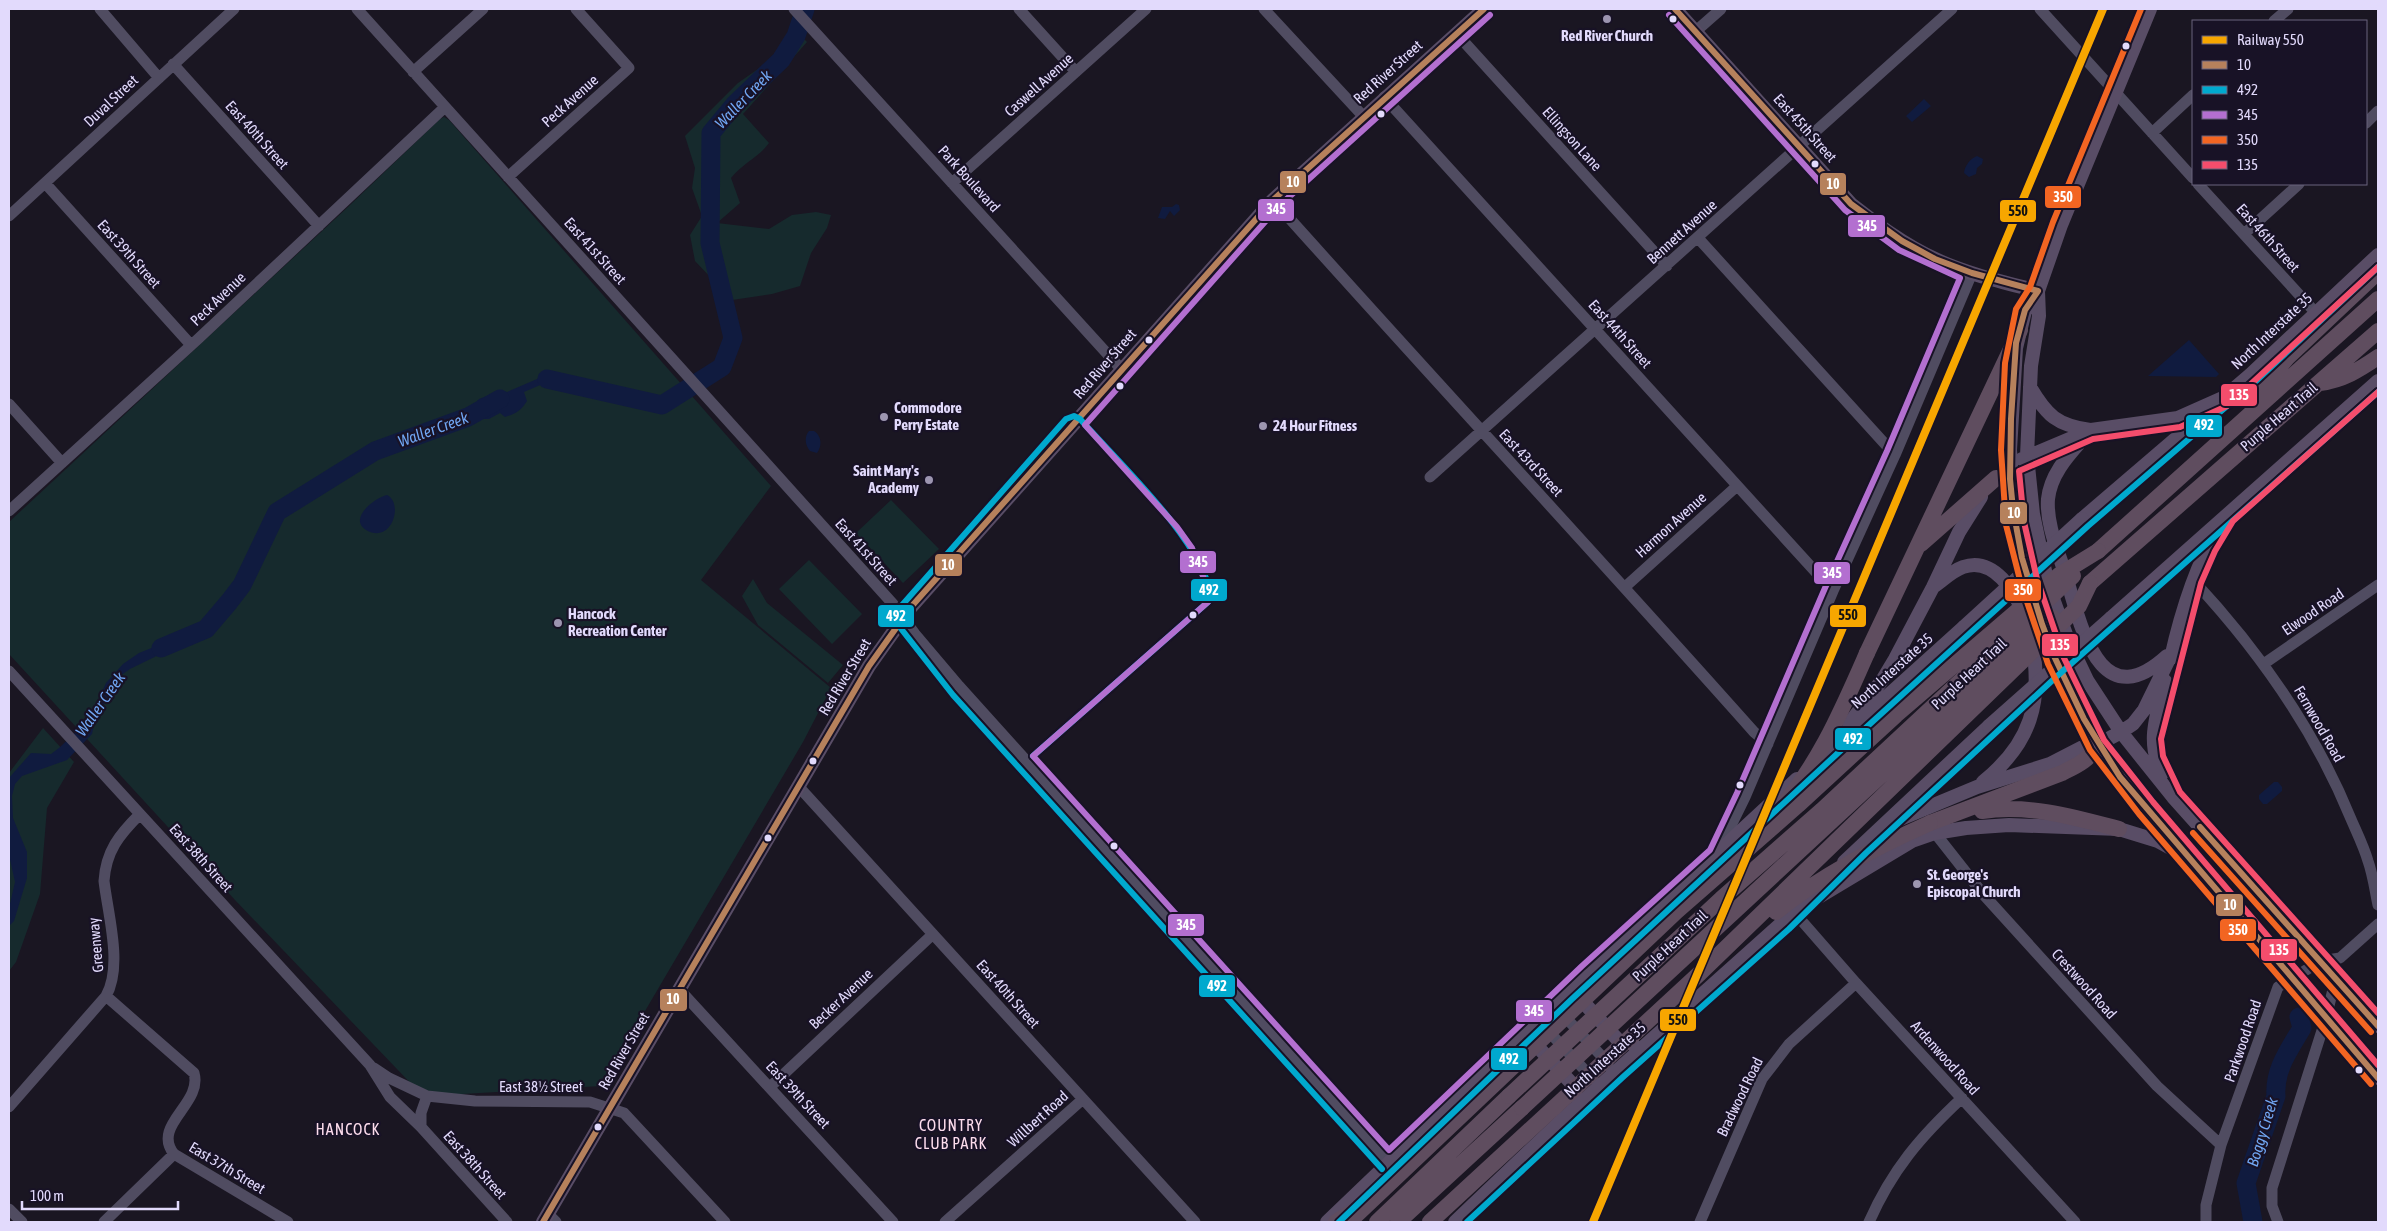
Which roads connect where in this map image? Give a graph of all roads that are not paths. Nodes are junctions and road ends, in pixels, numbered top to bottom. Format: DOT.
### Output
graph roads {
  1 [pos="100,9"];
  2 [pos="234,9"];
  3 [pos="356,9"];
  4 [pos="483,9"];
  5 [pos="576,9"];
  6 [pos="794,9"];
  7 [pos="1018,9"];
  8 [pos="1146,9"];
  9 [pos="1264,9"];
  10 [pos="1675,9"];
  11 [pos="1721,9"];
  12 [pos="1952,9"];
  13 [pos="2040,9"];
  14 [pos="2150,9"];
  15 [pos="2288,9"];
  16 [pos="1476,11"];
  17 [pos="2275,20"];
  18 [pos="1696,32"];
  19 [pos="1456,33"];
  20 [pos="174,64"];
  21 [pos="414,72"];
  22 [pos="1076,72"];
  23 [pos="159,78"];
  24 [pos="2115,92"];
  25 [pos="2192,96"];
  26 [pos="1384,97"];
  27 [pos="444,107"];
  28 [pos="2378,112"];
  29 [pos="1363,116"];
  30 [pos="2367,122"];
  31 [pos="2152,133"];
  32 [pos="1800,146"];
  33 [pos="508,177"];
  34 [pos="2192,177"];
  35 [pos="952,183"];
  36 [pos="45,184"];
  37 [pos="2199,185"];
  38 [pos="2298,185"];
  39 [pos="1273,200"];
  40 [pos="9,216"];
  41 [pos="319,226"];
  42 [pos="2244,234"];
  43 [pos="1698,238"];
  44 [pos="2378,255"];
  45 [pos="1667,266"];
  46 [pos="2378,272"];
  47 [pos="1972,273"];
  48 [pos="2038,291"];
  49 [pos="2378,299"];
  50 [pos="2315,312"];
  51 [pos="1596,330"];
  52 [pos="2020,330"];
  53 [pos="2378,331"];
  54 [pos="191,345"];
  55 [pos="2378,357"];
  56 [pos="1122,370"];
  57 [pos="2378,382"];
  58 [pos="2318,384"];
  59 [pos="2029,385"];
  60 [pos="2223,398"];
  61 [pos="9,404"];
  62 [pos="2251,415"];
  63 [pos="1481,430"];
  64 [pos="2091,430"];
  65 [pos="1895,455"];
  66 [pos="2028,456"];
  67 [pos="62,463"];
  68 [pos="2010,465"];
  69 [pos="1430,477"];
  70 [pos="1996,478"];
  71 [pos="1738,486"];
  72 [pos="9,511"];
  73 [pos="2226,515"];
  74 [pos="1916,548"];
  75 [pos="2098,551"];
  76 [pos="2094,579"];
  77 [pos="2193,580"];
  78 [pos="2378,585"];
  79 [pos="1626,587"];
  80 [pos="1933,587"];
  81 [pos="1833,591"];
  82 [pos="903,618"];
  83 [pos="2172,651"];
  84 [pos="2265,663"];
  85 [pos="9,671"];
  86 [pos="2121,732"];
  87 [pos="1768,744"];
  88 [pos="2097,745"];
  89 [pos="1832,746"];
  90 [pos="799,787"];
  91 [pos="1977,787"];
  92 [pos="2173,797"];
  93 [pos="140,814"];
  94 [pos="1950,817"];
  95 [pos="1886,825"];
  96 [pos="1933,828"];
  97 [pos="2118,829"];
  98 [pos="1717,855"];
  99 [pos="2204,876"];
  100 [pos="2378,905"];
  101 [pos="1677,911"];
  102 [pos="1794,912"];
  103 [pos="2378,924"];
  104 [pos="933,934"];
  105 [pos="2321,961"];
  106 [pos="1588,972"];
  107 [pos="1700,973"];
  108 [pos="2336,977"];
  109 [pos="2290,978"];
  110 [pos="1856,983"];
  111 [pos="679,989"];
  112 [pos="106,996"];
  113 [pos="1554,1004"];
  114 [pos="2326,1018"];
  115 [pos="1538,1020"];
  116 [pos="2378,1026"];
  117 [pos="1651,1040"];
  118 [pos="1502,1054"];
  119 [pos="370,1066"];
  120 [pos="2378,1078"];
  121 [pos="1608,1080"];
  122 [pos="770,1087"];
  123 [pos="427,1096"];
  124 [pos="1962,1098"];
  125 [pos="1083,1099"];
  126 [pos="9,1107"];
  127 [pos="610,1108"];
  128 [pos="1563,1119"];
  129 [pos="1482,1120"];
  130 [pos="421,1127"];
  131 [pos="2222,1145"];
  132 [pos="174,1154"];
  133 [pos="1389,1163"];
  134 [pos="9,1209"];
  135 [pos="549,1220"];
  136 [pos="2068,1220"];
  137 [pos="22,1222"];
  138 [pos="104,1222"];
  139 [pos="288,1222"];
  140 [pos="507,1222"];
  141 [pos="725,1222"];
  142 [pos="894,1222"];
  143 [pos="945,1222"];
  144 [pos="1195,1222"];
  145 [pos="1327,1222"];
  146 [pos="1336,1222"];
  147 [pos="1349,1222"];
  148 [pos="1377,1222"];
  149 [pos="1398,1222"];
  150 [pos="1430,1222"];
  151 [pos="1455,1222"];
  152 [pos="1700,1222"];
  153 [pos="1869,1222"];
  154 [pos="2206,1222"];
  155 [pos="2278,1222"];
  1 -- 23 [label="street"];
  2 -- 20 [label="street, Duval Street"];
  3 -- 21 [label="street, East 41st Street"];
  4 -- 21 [label="street"];
  5 -- 33 [label="street, Peck Avenue"];
  6 -- 35 [label="street, Park Boulevard"];
  7 -- 22 [label="street"];
  8 -- 22 [label="street, Caswell Avenue"];
  9 -- 29 [label="street"];
  10 -- 18 [label="main road, East 45th Street"];
  11 -- 18 [label="street"];
  12 -- 32 [label="street, Bennett Avenue"];
  13 -- 24 [label="street"];
  14 -- 24 [label="main road"];
  15 -- 17 [label="street"];
  16 -- 19 [label="main road, Red River Street"];
  18 -- 32 [label="main road, East 45th Street"];
  19 -- 26 [label="main road, Red River Street"];
  19 -- 45 [label="street, Ellingson Lane"];
  20 -- 23 [label="street, Duval Street"];
  20 -- 41 [label="street, East 40th Street"];
  21 -- 27 [label="street, East 41st Street"];
  22 -- 35 [label="street, Caswell Avenue"];
  23 -- 36 [label="street, Duval Street"];
  24 -- 31 [label="street"];
  24 -- 48 [label="main road"];
  25 -- 31 [label="street"];
  26 -- 29 [label="main road, Red River Street"];
  26 -- 51 [label="street, East 44th Street"];
  27 -- 33 [label="street, East 41st Street"];
  27 -- 41 [label="street, Peck Avenue"];
  28 -- 30 [label="street"];
  29 -- 39 [label="main road, Red River Street"];
  31 -- 34 [label="street"];
  32 -- 43 [label="street, Bennett Avenue"];
  32 -- 47 [label="main road, East 45th Street"];
  33 -- 82 [label="street, East 41st Street"];
  35 -- 56 [label="street, Park Boulevard"];
  36 -- 40 [label="street, Duval Street"];
  36 -- 54 [label="street, East 39th Street"];
  37 -- 42 [label="street, East 46th Street"];
  38 -- 42 [label="street"];
  39 -- 56 [label="main road, Red River Street"];
  39 -- 63 [label="street, East 43rd Street"];
  41 -- 54 [label="street, Peck Avenue"];
  42 -- 50 [label="street, East 46th Street"];
  43 -- 45 [label="street, Bennett Avenue"];
  43 -- 65 [label="street"];
  44 -- 50 [label="main road, North Interstate 35"];
  45 -- 51 [label="street, Bennett Avenue"];
  46 -- 62 [label="highway"];
  47 -- 48 [label="main road, East 45th Street"];
  47 -- 65 [label="street"];
  48 -- 52 [label="main road"];
  48 -- 59 [label="main road"];
  49 -- 62 [label="highway, Purple Heart Trail"];
  50 -- 60 [label="main road, North Interstate 35"];
  51 -- 63 [label="street, Bennett Avenue"];
  51 -- 71 [label="street, East 44th Street"];
  52 -- 68 [label="main road"];
  52 -- 74 [label="highway"];
  53 -- 58 [label="highway, Purple Heart Trail"];
  54 -- 67 [label="street, Peck Avenue"];
  55 -- 58 [label="highway"];
  56 -- 82 [label="main road, Red River Street"];
  57 -- 73 [label="main road, North Interstate 35"];
  58 -- 76 [label="highway, Purple Heart Trail"];
  59 -- 64 [label="main road"];
  59 -- 66 [label="main road"];
  60 -- 64 [label="main road"];
  60 -- 89 [label="main road, North Interstate 35, bridge"];
  61 -- 67 [label="street"];
  62 -- 75 [label="highway, Purple Heart Trail"];
  63 -- 69 [label="street, Bennett Avenue"];
  63 -- 79 [label="street, East 43rd Street"];
  64 -- 66 [label="main road"];
  64 -- 83 [label="main road"];
  65 -- 81 [label="street"];
  66 -- 68 [label="main road"];
  66 -- 86 [label="main road"];
  67 -- 72 [label="street, Peck Avenue"];
  68 -- 70 [label="main road"];
  68 -- 88 [label="main road"];
  70 -- 74 [label="highway"];
  70 -- 80 [label="main road"];
  71 -- 79 [label="street, Harmon Avenue"];
  71 -- 81 [label="street, East 44th Street"];
  73 -- 77 [label="main road"];
  73 -- 95 [label="main road, North Interstate 35, bridge"];
  74 -- 101 [label="highway, bridge"];
  75 -- 101 [label="highway, Purple Heart Trail, bridge"];
  75 -- 129 [label="highway, Purple Heart Trail, bridge"];
  76 -- 107 [label="highway, Purple Heart Trail, bridge"];
  76 -- 149 [label="highway, Purple Heart Trail, bridge"];
  77 -- 83 [label="main road"];
  77 -- 84 [label="street, Fernwood Road"];
  78 -- 84 [label="street, Elwood Road"];
  79 -- 87 [label="street, East 43rd Street"];
  80 -- 89 [label="main road"];
  80 -- 91 [label="main road"];
  81 -- 87 [label="street"];
  82 -- 90 [label="main road, Red River Street"];
  82 -- 133 [label="street, East 41st Street"];
  83 -- 86 [label="main road"];
  83 -- 92 [label="main road"];
  84 -- 100 [label="street, Fernwood Road"];
  85 -- 93 [label="street, East 38th Street"];
  86 -- 88 [label="main road"];
  86 -- 92 [label="main road"];
  87 -- 98 [label="street"];
  88 -- 91 [label="main road"];
  88 -- 94 [label="highway"];
  88 -- 99 [label="main road"];
  89 -- 98 [label="main road, North Interstate 35"];
  90 -- 104 [label="street, East 40th Street"];
  90 -- 111 [label="main road, Red River Street"];
  91 -- 95 [label="main road"];
  92 -- 105 [label="main road"];
  93 -- 112 [label="street, Greenway"];
  93 -- 119 [label="street, East 38th Street"];
  94 -- 96 [label="highway"];
  94 -- 97 [label="highway"];
  95 -- 102 [label="main road, North Interstate 35"];
  96 -- 97 [label="main road"];
  96 -- 102 [label="main road"];
  96 -- 107 [label="highway, bridge"];
  96 -- 131 [label="street, Crestwood Road"];
  97 -- 99 [label="main road"];
  98 -- 106 [label="main road, North Interstate 35"];
  99 -- 109 [label="main road"];
  101 -- 147 [label="highway, Purple Heart Trail, bridge"];
  102 -- 110 [label="street, Ardenwood Road"];
  102 -- 117 [label="main road, North Interstate 35"];
  103 -- 105 [label="street, Parkwood Road"];
  104 -- 122 [label="street, Becker Avenue"];
  104 -- 125 [label="street, East 40th Street"];
  105 -- 108 [label="main road"];
  105 -- 109 [label="street, Parkwood Road"];
  106 -- 113 [label="main road, North Interstate 35"];
  106 -- 117 [label="main road"];
  107 -- 150 [label="highway, Purple Heart Trail, bridge"];
  108 -- 114 [label="street"];
  108 -- 116 [label="main road"];
  109 -- 114 [label="main road"];
  109 -- 131 [label="street, Parkwood Road"];
  110 -- 124 [label="street, Ardenwood Road"];
  110 -- 152 [label="street, Bradwood Road"];
  111 -- 122 [label="street, East 39th Street"];
  111 -- 127 [label="main road, Red River Street"];
  112 -- 126 [label="street, Greenway"];
  112 -- 132 [label="street, East 37th Street"];
  113 -- 115 [label="main road, North Interstate 35"];
  113 -- 121 [label="street"];
  114 -- 120 [label="main road"];
  114 -- 155 [label="street"];
  115 -- 118 [label="main road, North Interstate 35"];
  115 -- 121 [label="street"];
  117 -- 121 [label="main road, North Interstate 35"];
  118 -- 128 [label="main road"];
  118 -- 133 [label="main road, North Interstate 35"];
  119 -- 123 [label="street, East 38th Street"];
  119 -- 130 [label="street, East 38th Street"];
  121 -- 128 [label="main road, North Interstate 35"];
  122 -- 142 [label="street, East 39th Street"];
  123 -- 127 [label="street, East 38½ Street"];
  123 -- 130 [label="street, East 38th Street"];
  124 -- 136 [label="street, Ardenwood Road"];
  124 -- 153 [label="street"];
  125 -- 143 [label="street, Willbert Road"];
  125 -- 144 [label="street, East 40th Street"];
  127 -- 135 [label="main road, Red River Street"];
  127 -- 141 [label="street, East 38½ Street"];
  128 -- 151 [label="main road, North Interstate 35"];
  129 -- 146 [label="highway"];
  129 -- 148 [label="highway, Purple Heart Trail"];
  130 -- 140 [label="street, East 38th Street"];
  131 -- 154 [label="street, Parkwood Road"];
  132 -- 138 [label="street"];
  132 -- 139 [label="street, East 37th Street"];
  133 -- 145 [label="main road, North Interstate 35"];
  134 -- 137 [label="street"];
}
